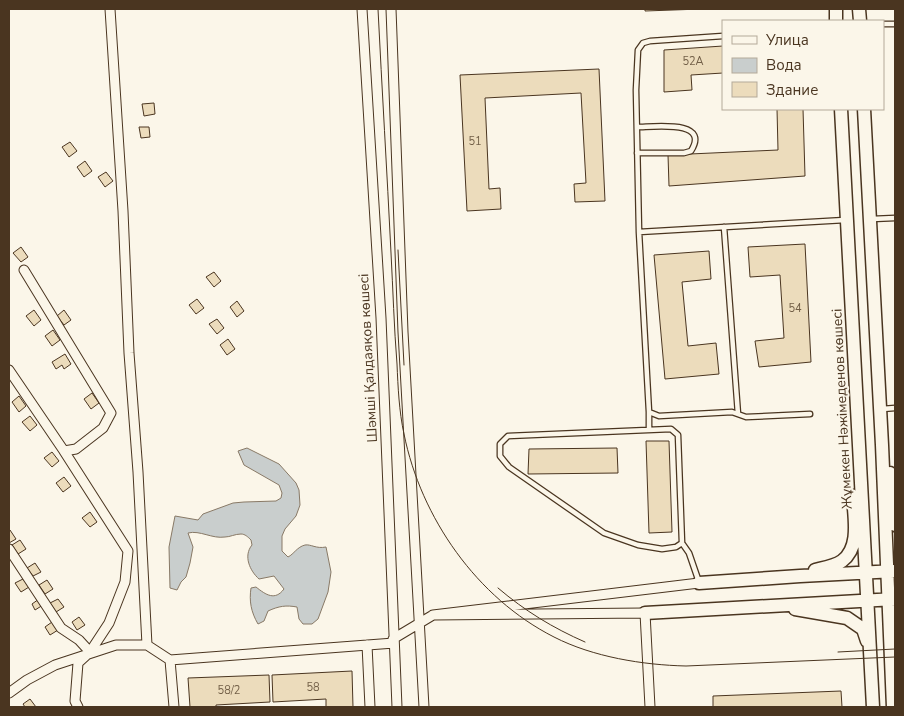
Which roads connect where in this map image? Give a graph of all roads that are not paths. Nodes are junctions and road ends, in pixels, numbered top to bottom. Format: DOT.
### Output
graph roads {
  1 [pos="110,9"];
  2 [pos="362,9"];
  3 [pos="391,9"];
  4 [pos="722,36"];
  5 [pos="841,110"];
  6 [pos="864,110"];
  7 [pos="637,127"];
  8 [pos="637,153"];
  9 [pos="895,218"];
  10 [pos="870,219"];
  11 [pos="848,220"];
  12 [pos="724,227"];
  13 [pos="639,232"];
  14 [pos="24,270"];
  15 [pos="9,370"];
  16 [pos="895,408"];
  17 [pos="880,409"];
  18 [pos="649,412"];
  19 [pos="738,414"];
  20 [pos="810,414"];
  21 [pos="649,430"];
  22 [pos="882,444"];
  23 [pos="859,447"];
  24 [pos="64,451"];
  25 [pos="895,525"];
  26 [pos="682,543"];
  27 [pos="9,549"];
  28 [pos="866,572"];
  29 [pos="891,572"];
  30 [pos="800,576"];
  31 [pos="699,583"];
  32 [pos="892,599"];
  33 [pos="867,601"];
  34 [pos="778,605"];
  35 [pos="645,613"];
  36 [pos="433,615"];
  37 [pos="418,623"];
  38 [pos="394,641"];
  39 [pos="147,645"];
  40 [pos="367,645"];
  41 [pos="870,648"];
  42 [pos="90,652"];
  43 [pos="170,660"];
  44 [pos="894,671"];
  45 [pos="9,693"];
  46 [pos="78,707"];
  47 [pos="174,707"];
  48 [pos="370,707"];
  49 [pos="397,707"];
  50 [pos="424,707"];
  51 [pos="650,707"];
  52 [pos="873,707"];
  53 [pos="893,707"];
  1 -- 39 [label="street"];
  2 -- 38 [label="street, Шәмші Қалдаяқов көшесі"];
  3 -- 37 [label="street"];
  4 -- 7 [label="lane"];
  5 -- 11 [label="main road, Жұмекен Нәжімеденов көшесі"];
  6 -- 10 [label="main road"];
  7 -- 8 [label="lane"];
  7 -- 8 [label="lane"];
  8 -- 13 [label="lane"];
  9 -- 10 [label="lane"];
  10 -- 11 [label="main road"];
  10 -- 17 [label="main road"];
  11 -- 12 [label="lane"];
  11 -- 23 [label="main road, Жұмекен Нәжімеденов көшесі"];
  12 -- 13 [label="lane"];
  12 -- 19 [label="lane"];
  13 -- 18 [label="lane"];
  14 -- 24 [label="street"];
  15 -- 24 [label="street"];
  16 -- 17 [label="lane"];
  17 -- 22 [label="main road"];
  18 -- 19 [label="lane"];
  18 -- 21 [label="lane"];
  19 -- 20 [label="lane"];
  21 -- 26 [label="lane"];
  21 -- 26 [label="lane"];
  22 -- 25 [label="main road"];
  22 -- 29 [label="main road"];
  23 -- 28 [label="main road, Жұмекен Нәжімеденов көшесі"];
  23 -- 30 [label="main road"];
  24 -- 42 [label="street"];
  26 -- 31 [label="lane"];
  27 -- 42 [label="street"];
  28 -- 29 [label="main road"];
  28 -- 30 [label="main road"];
  28 -- 33 [label="main road, Жұмекен Нәжімеденов көшесі"];
  29 -- 32 [label="main road"];
  30 -- 31 [label="main road"];
  31 -- 36 [label="street"];
  32 -- 33 [label="main road"];
  32 -- 44 [label="main road"];
  33 -- 34 [label="main road"];
  33 -- 41 [label="main road, Жұмекен Нәжімеденов көшесі"];
  34 -- 35 [label="main road"];
  34 -- 41 [label="main road"];
  35 -- 36 [label="street"];
  35 -- 51 [label="street"];
  36 -- 37 [label="street"];
  37 -- 38 [label="street"];
  37 -- 50 [label="street"];
  38 -- 40 [label="street"];
  38 -- 49 [label="street, Шәмші Қалдаяқов көшесі"];
  39 -- 42 [label="street"];
  39 -- 43 [label="street"];
  40 -- 43 [label="street"];
  40 -- 48 [label="street"];
  41 -- 52 [label="main road, Жұмекен Нәжімеденов көшесі"];
  42 -- 45 [label="street"];
  42 -- 46 [label="street"];
  43 -- 47 [label="street"];
  44 -- 53 [label="main road"];
}
